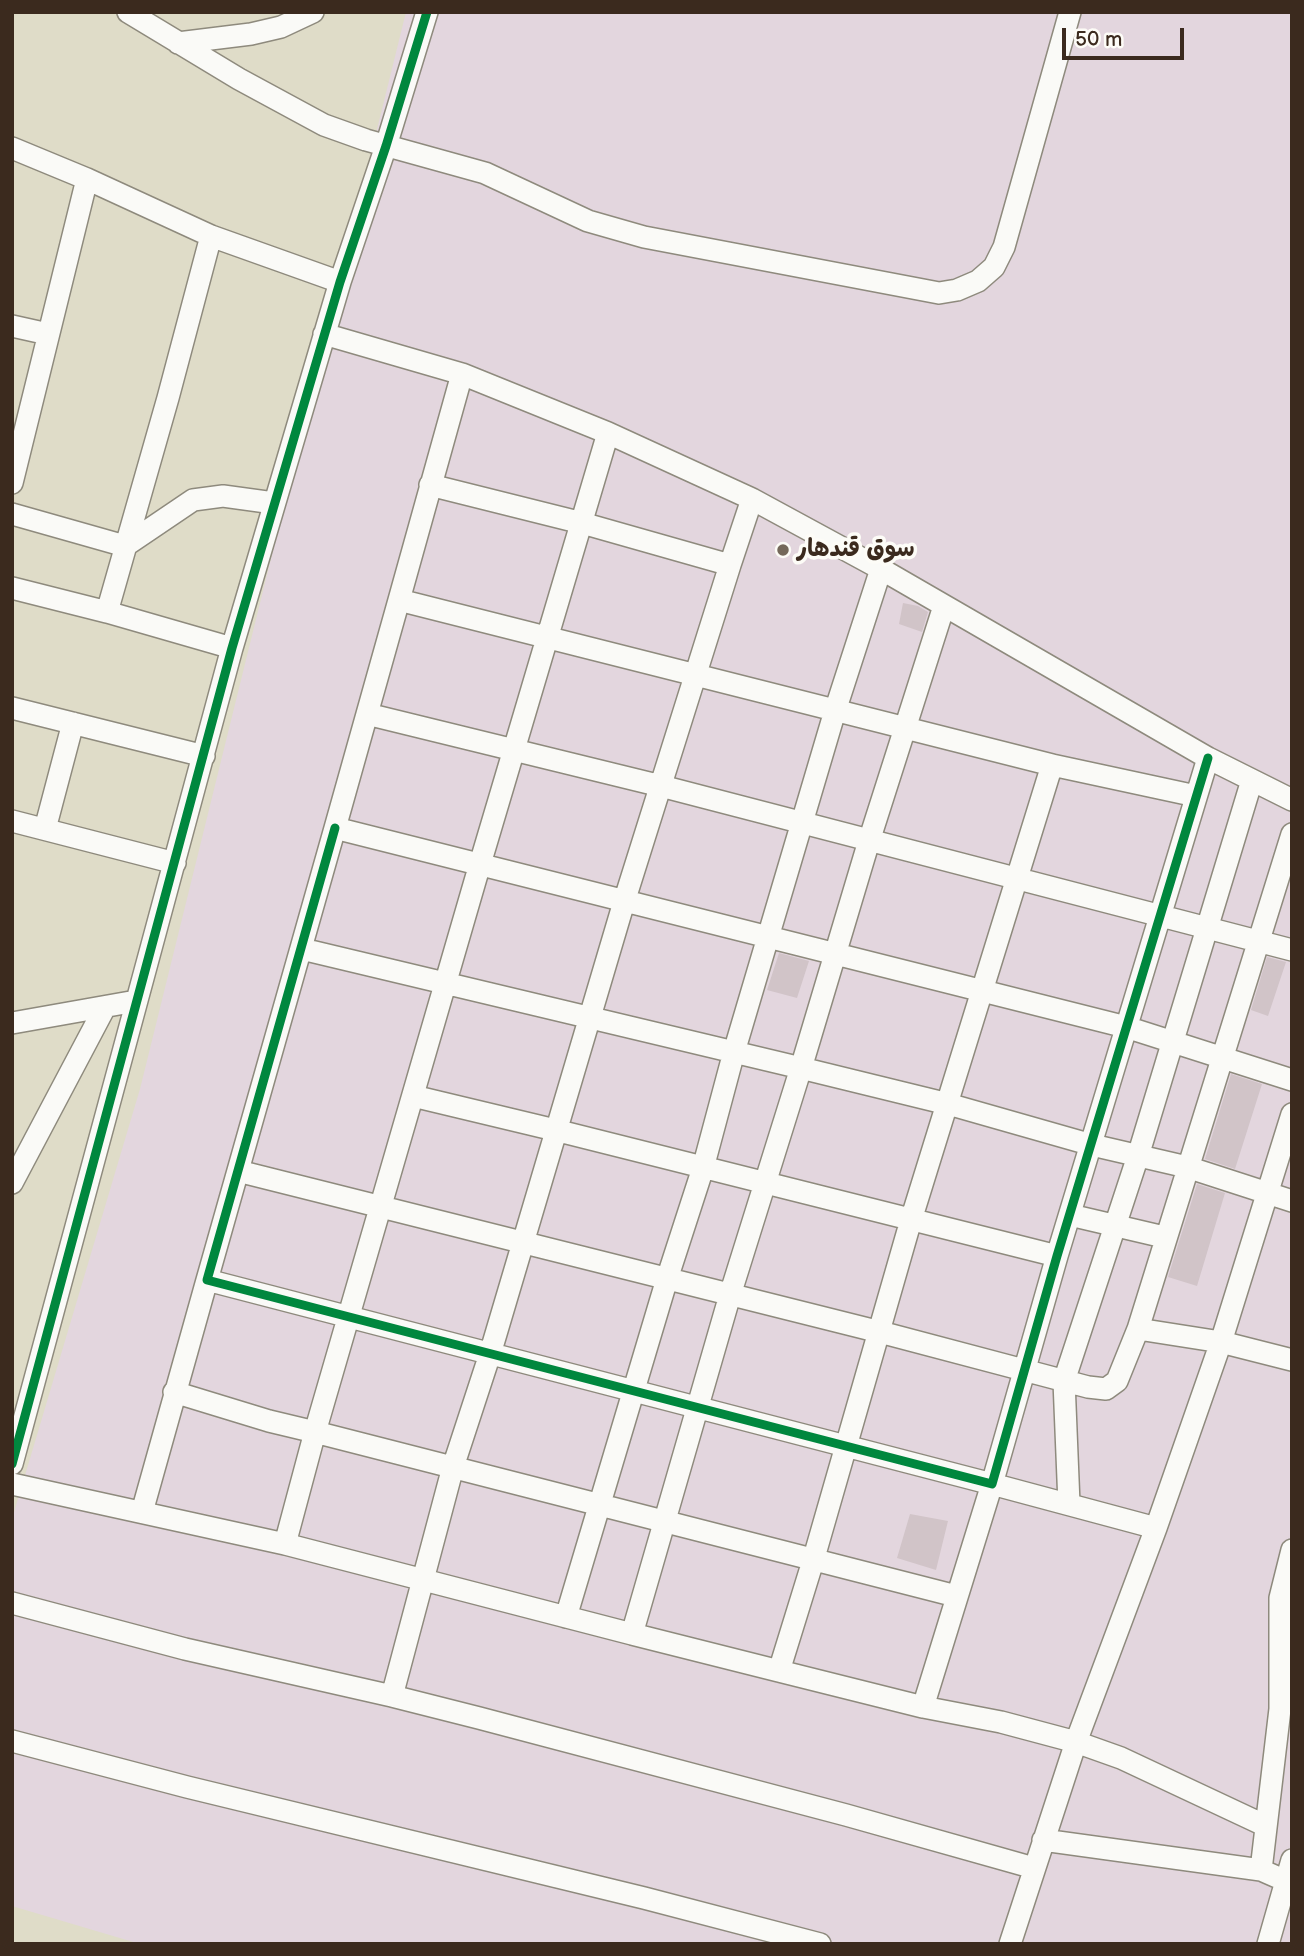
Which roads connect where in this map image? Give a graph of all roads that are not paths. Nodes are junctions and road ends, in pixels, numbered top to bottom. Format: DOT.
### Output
graph roads {
  1 [pos="128,12"];
  2 [pos="313,12"];
  3 [pos="427,12"];
  4 [pos="1070,12"];
  5 [pos="178,43"];
  6 [pos="386,146"];
  7 [pos="12,148"];
  8 [pos="87,179"];
  9 [pos="211,236"];
  10 [pos="340,282"];
  11 [pos="12,326"];
  12 [pos="48,334"];
  13 [pos="324,334"];
  14 [pos="462,374"];
  15 [pos="608,433"];
  16 [pos="17,450"];
  17 [pos="12,483"];
  18 [pos="430,485"];
  19 [pos="752,499"];
  20 [pos="274,503"];
  21 [pos="12,514"];
  22 [pos="582,523"];
  23 [pos="125,546"];
  24 [pos="730,565"];
  25 [pos="881,569"];
  26 [pos="12,588"];
  27 [pos="399,600"];
  28 [pos="944,606"];
  29 [pos="107,612"];
  30 [pos="548,636"];
  31 [pos="232,648"];
  32 [pos="695,674"];
  33 [pos="12,708"];
  34 [pos="835,711"];
  35 [pos="367,714"];
  36 [pos="73,723"];
  37 [pos="905,729"];
  38 [pos="513,751"];
  39 [pos="204,756"];
  40 [pos="1208,758"];
  41 [pos="1052,765"];
  42 [pos="1252,780"];
  43 [pos="661,786"];
  44 [pos="1196,796"];
  45 [pos="1292,800"];
  46 [pos="12,821"];
  47 [pos="803,824"];
  48 [pos="335,828"];
  49 [pos="45,829"];
  50 [pos="1292,834"];
  51 [pos="869,841"];
  52 [pos="174,863"];
  53 [pos="480,864"];
  54 [pos="1016,878"];
  55 [pos="624,902"];
  56 [pos="1160,914"];
  57 [pos="1209,927"];
  58 [pos="767,938"];
  59 [pos="1258,940"];
  60 [pos="302,949"];
  61 [pos="1292,950"];
  62 [pos="835,955"];
  63 [pos="447,983"];
  64 [pos="981,991"];
  65 [pos="136,1001"];
  66 [pos="104,1007"];
  67 [pos="590,1018"];
  68 [pos="12,1023"];
  69 [pos="1126,1027"];
  70 [pos="1172,1041"];
  71 [pos="734,1052"];
  72 [pos="1222,1058"];
  73 [pos="801,1068"];
  74 [pos="1292,1080"];
  75 [pos="413,1096"];
  76 [pos="948,1104"];
  77 [pos="1292,1114"];
  78 [pos="555,1130"];
  79 [pos="1092,1145"];
  80 [pos="1138,1156"];
  81 [pos="1187,1167"];
  82 [pos="703,1168"];
  83 [pos="238,1171"];
  84 [pos="12,1183"];
  85 [pos="766,1184"];
  86 [pos="1268,1192"];
  87 [pos="1292,1201"];
  88 [pos="381,1207"];
  89 [pos="1070,1214"];
  90 [pos="911,1220"];
  91 [pos="1115,1225"];
  92 [pos="1164,1237"];
  93 [pos="522,1244"];
  94 [pos="1057,1256"];
  95 [pos="667,1279"];
  96 [pos="207,1280"];
  97 [pos="730,1295"];
  98 [pos="350,1318"];
  99 [pos="1138,1329"];
  100 [pos="880,1332"];
  101 [pos="1221,1342"];
  102 [pos="490,1354"];
  103 [pos="1292,1360"];
  104 [pos="1025,1370"];
  105 [pos="1064,1381"];
  106 [pos="635,1390"];
  107 [pos="174,1392"];
  108 [pos="698,1406"];
  109 [pos="315,1432"];
  110 [pos="846,1446"];
  111 [pos="12,1464"];
  112 [pos="453,1467"];
  113 [pos="12,1484"];
  114 [pos="992,1484"];
  115 [pos="1069,1504"];
  116 [pos="601,1505"];
  117 [pos="142,1512"];
  118 [pos="665,1522"];
  119 [pos="1156,1528"];
  120 [pos="285,1544"];
  121 [pos="1292,1550"];
  122 [pos="813,1561"];
  123 [pos="423,1579"];
  124 [pos="956,1596"];
  125 [pos="12,1603"];
  126 [pos="566,1617"];
  127 [pos="1286,1617"];
  128 [pos="632,1634"];
  129 [pos="779,1671"];
  130 [pos="392,1696"];
  131 [pos="923,1707"];
  132 [pos="1284,1737"];
  133 [pos="12,1741"];
  134 [pos="1076,1742"];
  135 [pos="1266,1826"];
  136 [pos="1043,1840"];
  137 [pos="1292,1860"];
  138 [pos="1034,1868"];
  139 [pos="1261,1870"];
  140 [pos="1286,1881"];
  141 [pos="1283,1922"];
  142 [pos="820,1944"];
  143 [pos="1010,1944"];
  144 [pos="1268,1944"];
  1 -- 5 [label="street"];
  2 -- 5 [label="street"];
  3 -- 6 [label="street"];
  4 -- 6 [label="street"];
  5 -- 6 [label="street"];
  6 -- 10 [label="street"];
  7 -- 8 [label="street"];
  8 -- 9 [label="street"];
  8 -- 12 [label="street"];
  9 -- 10 [label="street"];
  9 -- 23 [label="street"];
  10 -- 13 [label="street"];
  11 -- 12 [label="street"];
  12 -- 16 [label="street"];
  13 -- 14 [label="street"];
  13 -- 20 [label="street"];
  14 -- 15 [label="street"];
  14 -- 18 [label="street"];
  15 -- 19 [label="street"];
  15 -- 22 [label="street"];
  16 -- 17 [label="street"];
  18 -- 22 [label="street"];
  18 -- 27 [label="street"];
  19 -- 24 [label="street"];
  19 -- 25 [label="street"];
  20 -- 23 [label="street"];
  20 -- 31 [label="street"];
  21 -- 23 [label="street"];
  22 -- 24 [label="street"];
  22 -- 30 [label="street"];
  23 -- 29 [label="street"];
  24 -- 32 [label="street"];
  25 -- 28 [label="street"];
  25 -- 34 [label="street"];
  26 -- 29 [label="street"];
  27 -- 30 [label="street"];
  27 -- 35 [label="street"];
  28 -- 37 [label="street"];
  28 -- 40 [label="street"];
  29 -- 31 [label="street"];
  30 -- 32 [label="street"];
  30 -- 38 [label="street"];
  31 -- 39 [label="street"];
  32 -- 34 [label="street"];
  32 -- 43 [label="street"];
  33 -- 36 [label="street"];
  34 -- 37 [label="street"];
  34 -- 47 [label="street"];
  35 -- 38 [label="street"];
  35 -- 48 [label="street"];
  36 -- 39 [label="street"];
  36 -- 49 [label="street"];
  37 -- 41 [label="street"];
  37 -- 51 [label="street"];
  38 -- 43 [label="street"];
  38 -- 53 [label="street"];
  39 -- 52 [label="street"];
  40 -- 42 [label="street"];
  40 -- 44 [label="street"];
  41 -- 44 [label="street"];
  41 -- 54 [label="street"];
  42 -- 45 [label="street"];
  42 -- 57 [label="street"];
  43 -- 47 [label="street"];
  43 -- 55 [label="street"];
  44 -- 56 [label="street"];
  46 -- 49 [label="street"];
  47 -- 51 [label="street"];
  47 -- 58 [label="street"];
  48 -- 53 [label="street"];
  48 -- 60 [label="street"];
  49 -- 52 [label="street"];
  50 -- 59 [label="street"];
  51 -- 54 [label="street"];
  51 -- 62 [label="street"];
  52 -- 65 [label="street"];
  53 -- 55 [label="street"];
  53 -- 63 [label="street"];
  54 -- 56 [label="street"];
  54 -- 64 [label="street"];
  55 -- 58 [label="street"];
  55 -- 67 [label="street"];
  56 -- 57 [label="street"];
  56 -- 69 [label="street"];
  57 -- 59 [label="street"];
  57 -- 70 [label="street"];
  58 -- 62 [label="street"];
  58 -- 71 [label="street"];
  59 -- 61 [label="street"];
  59 -- 72 [label="street"];
  60 -- 63 [label="street"];
  60 -- 83 [label="street"];
  62 -- 64 [label="street"];
  62 -- 73 [label="street"];
  63 -- 67 [label="street"];
  63 -- 75 [label="street"];
  64 -- 69 [label="street"];
  64 -- 76 [label="street"];
  65 -- 66 [label="street"];
  65 -- 111 [label="street"];
  66 -- 68 [label="street"];
  66 -- 84 [label="street"];
  67 -- 71 [label="street"];
  67 -- 78 [label="street"];
  69 -- 70 [label="street"];
  69 -- 79 [label="street"];
  70 -- 72 [label="street"];
  70 -- 80 [label="street"];
  71 -- 73 [label="street"];
  71 -- 82 [label="street"];
  72 -- 74 [label="street"];
  72 -- 81 [label="street"];
  73 -- 76 [label="street"];
  73 -- 85 [label="street"];
  75 -- 78 [label="street"];
  75 -- 88 [label="street"];
  76 -- 79 [label="street"];
  76 -- 90 [label="street"];
  77 -- 86 [label="street"];
  78 -- 82 [label="street"];
  78 -- 93 [label="street"];
  79 -- 80 [label="street"];
  79 -- 89 [label="street"];
  80 -- 81 [label="street"];
  80 -- 91 [label="street"];
  81 -- 86 [label="street"];
  81 -- 92 [label="street"];
  82 -- 85 [label="street"];
  82 -- 95 [label="street"];
  83 -- 88 [label="street"];
  83 -- 96 [label="street"];
  85 -- 90 [label="street"];
  85 -- 97 [label="street"];
  86 -- 87 [label="street"];
  86 -- 101 [label="street"];
  88 -- 93 [label="street"];
  88 -- 98 [label="street"];
  89 -- 91 [label="street"];
  89 -- 94 [label="street"];
  90 -- 94 [label="street"];
  90 -- 100 [label="street"];
  91 -- 92 [label="street"];
  91 -- 105 [label="street"];
  92 -- 99 [label="street"];
  93 -- 95 [label="street"];
  93 -- 102 [label="street"];
  94 -- 104 [label="street"];
  95 -- 97 [label="street"];
  95 -- 106 [label="street"];
  96 -- 98 [label="street"];
  96 -- 107 [label="street"];
  97 -- 100 [label="street"];
  97 -- 108 [label="street"];
  98 -- 102 [label="street"];
  98 -- 109 [label="street"];
  99 -- 101 [label="street"];
  99 -- 105 [label="street"];
  100 -- 104 [label="street"];
  100 -- 110 [label="street"];
  101 -- 103 [label="street"];
  101 -- 119 [label="street"];
  102 -- 106 [label="street"];
  102 -- 112 [label="street"];
  104 -- 105 [label="street"];
  104 -- 114 [label="street"];
  105 -- 115 [label="street"];
  106 -- 108 [label="street"];
  106 -- 116 [label="street"];
  107 -- 109 [label="street"];
  107 -- 117 [label="street"];
  108 -- 110 [label="street"];
  108 -- 118 [label="street"];
  109 -- 112 [label="street"];
  109 -- 120 [label="street"];
  110 -- 114 [label="street"];
  110 -- 122 [label="street"];
  112 -- 116 [label="street"];
  112 -- 123 [label="street"];
  113 -- 117 [label="street"];
  114 -- 115 [label="street"];
  114 -- 124 [label="street"];
  115 -- 119 [label="street"];
  116 -- 118 [label="street"];
  116 -- 126 [label="street"];
  117 -- 120 [label="street"];
  118 -- 122 [label="street"];
  118 -- 128 [label="street"];
  119 -- 134 [label="street"];
  120 -- 123 [label="street"];
  121 -- 127 [label="street"];
  122 -- 124 [label="street"];
  122 -- 129 [label="street"];
  123 -- 126 [label="street"];
  123 -- 130 [label="street"];
  124 -- 131 [label="street"];
  125 -- 130 [label="street"];
  126 -- 128 [label="street"];
  127 -- 132 [label="street"];
  128 -- 129 [label="street"];
  129 -- 131 [label="street"];
  130 -- 138 [label="street"];
  131 -- 134 [label="street"];
  132 -- 135 [label="street"];
  133 -- 142 [label="street"];
  134 -- 135 [label="street"];
  134 -- 136 [label="street"];
  135 -- 139 [label="street"];
  136 -- 138 [label="street"];
  136 -- 139 [label="street"];
  137 -- 140 [label="street"];
  138 -- 143 [label="street"];
  139 -- 140 [label="street"];
  140 -- 141 [label="street"];
  141 -- 144 [label="street"];
}
